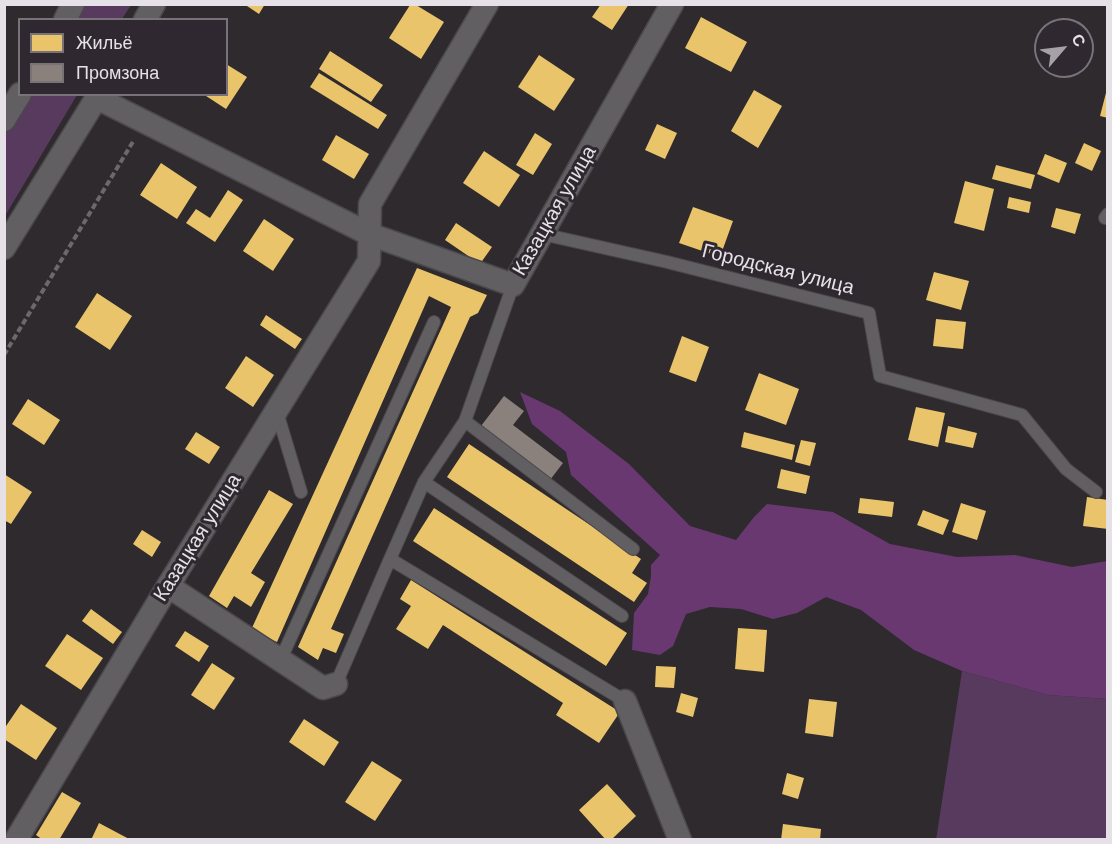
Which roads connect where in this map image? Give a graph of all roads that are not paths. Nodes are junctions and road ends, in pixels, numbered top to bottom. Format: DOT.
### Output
graph roads {
  1 [pos="74,4"];
  2 [pos="154,4"];
  3 [pos="487,4"];
  4 [pos="672,4"];
  5 [pos="65,18"];
  6 [pos="146,18"];
  7 [pos="19,96"];
  8 [pos="98,96"];
  9 [pos="4,120"];
  10 [pos="369,234"];
  11 [pos="542,234"];
  12 [pos="4,248"];
  13 [pos="513,285"];
  14 [pos="434,322"];
  15 [pos="276,411"];
  16 [pos="465,421"];
  17 [pos="424,482"];
  18 [pos="301,492"];
  19 [pos="1096,492"];
  20 [pos="633,549"];
  21 [pos="390,559"];
  22 [pos="168,586"];
  23 [pos="622,616"];
  24 [pos="280,661"];
  25 [pos="336,684"];
  26 [pos="625,701"];
  27 [pos="16,840"];
  28 [pos="680,840"];
  1 -- 5 [label="street"];
  2 -- 6 [label="street"];
  3 -- 10 [label="street, Казацкая улица"];
  4 -- 11 [label="street, Казацкая улица"];
  7 -- 9 [label="street"];
  8 -- 10 [label="street, Казацкая улица"];
  8 -- 12 [label="street"];
  10 -- 13 [label="street, Казацкая улица"];
  10 -- 15 [label="street, Казацкая улица"];
  11 -- 13 [label="street, Казацкая улица"];
  11 -- 19 [label="lane, Городская улица"];
  13 -- 16 [label="lane"];
  14 -- 24 [label="lane"];
  15 -- 18 [label="lane"];
  15 -- 22 [label="street, Казацкая улица"];
  16 -- 17 [label="lane"];
  16 -- 20 [label="lane"];
  17 -- 21 [label="lane"];
  17 -- 23 [label="lane"];
  21 -- 25 [label="lane"];
  21 -- 26 [label="lane"];
  22 -- 24 [label="street"];
  22 -- 27 [label="street, Казацкая улица"];
  24 -- 25 [label="street"];
  26 -- 28 [label="street"];
}
